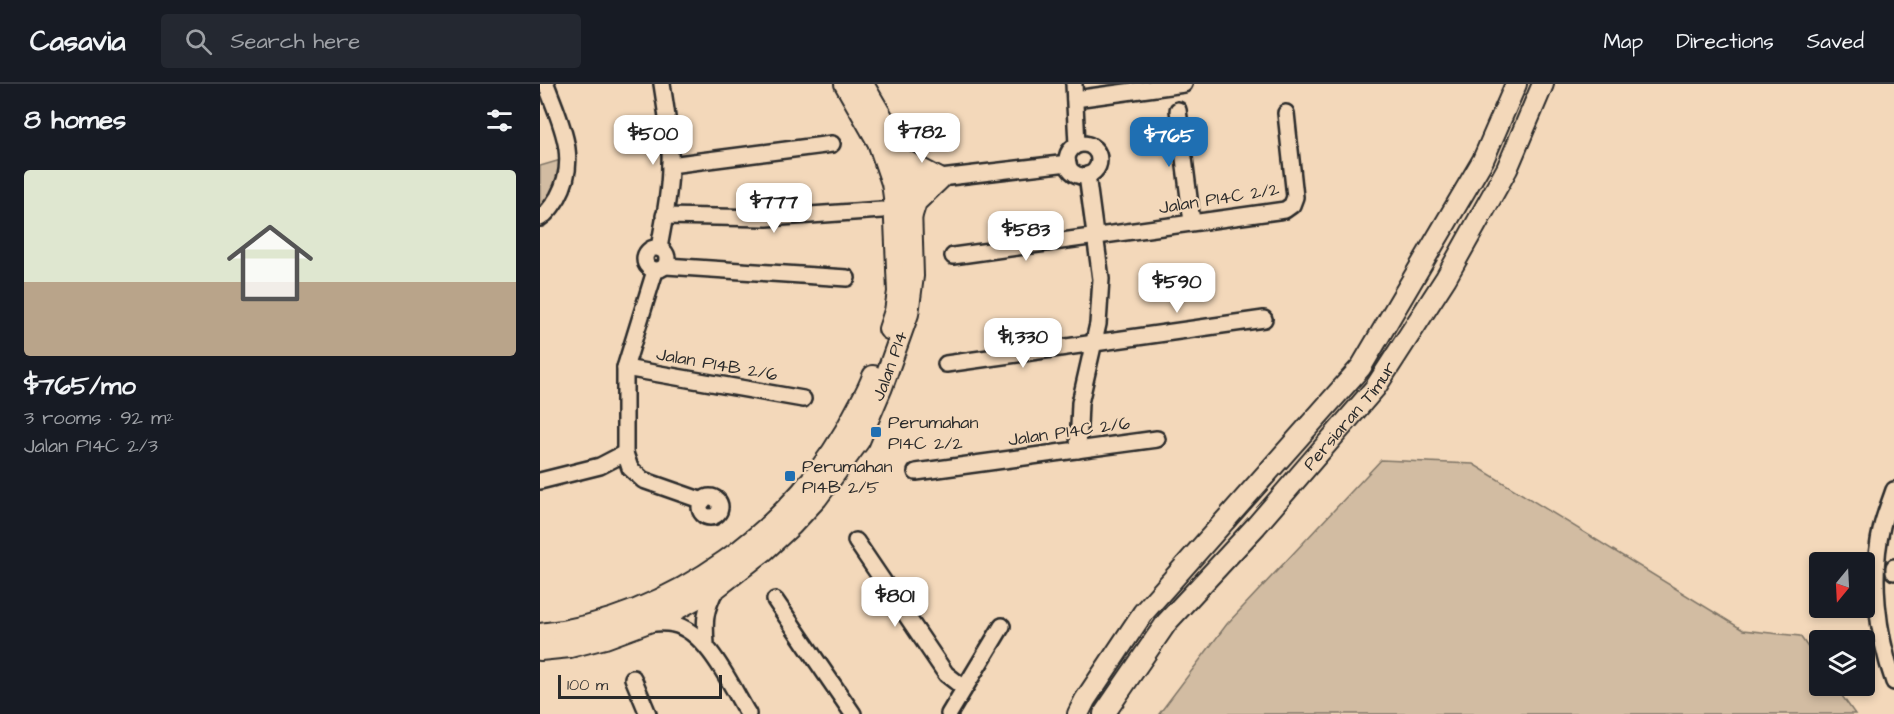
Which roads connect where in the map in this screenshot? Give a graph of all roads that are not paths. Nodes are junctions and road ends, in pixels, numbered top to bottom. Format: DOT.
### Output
graph roads {
  1 [pos="546,84"];
  2 [pos="662,84"];
  3 [pos="845,84"];
  4 [pos="863,84"];
  5 [pos="1183,84"];
  6 [pos="1516,84"];
  7 [pos="1543,84"];
  8 [pos="1074,92"];
  9 [pos="1179,110"];
  10 [pos="1286,113"];
  11 [pos="832,144"];
  12 [pos="1077,146"];
  13 [pos="902,159"];
  14 [pos="1068,163"];
  15 [pos="670,165"];
  16 [pos="1087,175"];
  17 [pos="940,179"];
  18 [pos="900,182"];
  19 [pos="882,210"];
  20 [pos="664,216"];
  21 [pos="540,218"];
  22 [pos="911,218"];
  23 [pos="1192,222"];
  24 [pos="1095,236"];
  25 [pos="953,256"];
  26 [pos="660,268"];
  27 [pos="847,278"];
  28 [pos="1264,319"];
  29 [pos="1095,342"];
  30 [pos="946,364"];
  31 [pos="625,368"];
  32 [pos="803,399"];
  33 [pos="1157,439"];
  34 [pos="1078,450"];
  35 [pos="625,453"];
  36 [pos="916,472"];
  37 [pos="540,481"];
  38 [pos="1894,490"];
  39 [pos="703,501"];
  40 [pos="856,541"];
  41 [pos="1894,567"];
  42 [pos="1894,572"];
  43 [pos="716,588"];
  44 [pos="775,600"];
  45 [pos="643,622"];
  46 [pos="1002,626"];
  47 [pos="540,634"];
  48 [pos="706,644"];
  49 [pos="540,650"];
  50 [pos="633,678"];
  51 [pos="1894,682"];
  52 [pos="964,688"];
  53 [pos="648,714"];
  54 [pos="748,714"];
  55 [pos="853,714"];
  56 [pos="949,714"];
  57 [pos="1078,714"];
  58 [pos="1104,714"];
  1 -- 21 [label="street"];
  2 -- 15 [label="street"];
  3 -- 18 [label="main road, Jalan P14"];
  4 -- 13 [label="main road, Jalan P14"];
  5 -- 8 [label="street"];
  6 -- 57 [label="main road, Persiaran Timur"];
  7 -- 58 [label="main road, Persiaran Timur"];
  8 -- 12 [label="street"];
  9 -- 23 [label="street"];
  10 -- 23 [label="street, Jalan P14C 2/2"];
  11 -- 15 [label="street"];
  12 -- 14 [label="street"];
  12 -- 16 [label="street"];
  13 -- 17 [label="main road"];
  13 -- 18 [label="main road, Jalan P14"];
  14 -- 16 [label="street"];
  14 -- 17 [label="street"];
  15 -- 20 [label="street"];
  16 -- 24 [label="street"];
  17 -- 18 [label="street"];
  17 -- 22 [label="main road"];
  18 -- 22 [label="main road, Jalan P14"];
  18 -- 47 [label="main road, Jalan P14"];
  19 -- 20 [label="street"];
  20 -- 26 [label="street"];
  22 -- 43 [label="main road, Jalan P14"];
  23 -- 24 [label="street, Jalan P14C 2/2"];
  24 -- 25 [label="street, Jalan P14C 2/2"];
  24 -- 29 [label="street"];
  26 -- 27 [label="street"];
  26 -- 31 [label="street"];
  28 -- 29 [label="street"];
  29 -- 30 [label="street"];
  29 -- 34 [label="street"];
  31 -- 32 [label="street, Jalan P14B 2/6"];
  31 -- 35 [label="street"];
  33 -- 34 [label="street, Jalan P14C 2/6"];
  34 -- 36 [label="street, Jalan P14C 2/6"];
  35 -- 37 [label="street"];
  35 -- 39 [label="street"];
  38 -- 51 [label="street"];
  40 -- 52 [label="street"];
  41 -- 42 [label="street"];
  43 -- 45 [label="main road, Jalan P14"];
  43 -- 48 [label="street"];
  44 -- 55 [label="street"];
  45 -- 48 [label="street"];
  45 -- 49 [label="main road, Jalan P14"];
  46 -- 52 [label="street"];
  48 -- 54 [label="street"];
  50 -- 53 [label="street"];
  52 -- 56 [label="street"];
}
